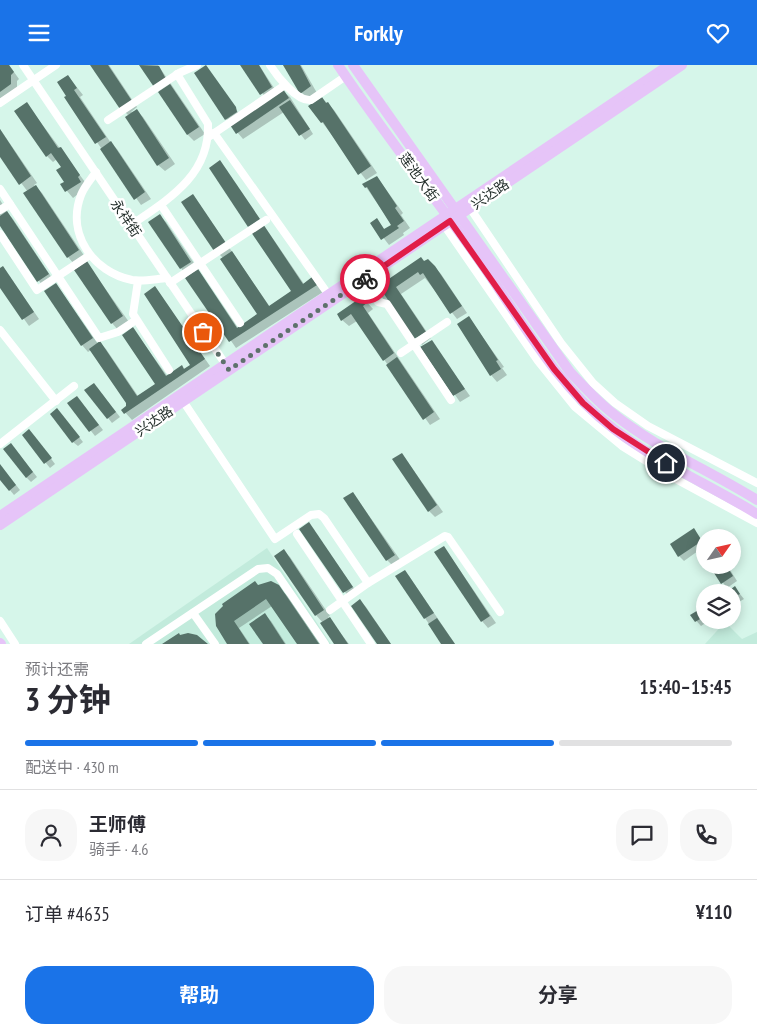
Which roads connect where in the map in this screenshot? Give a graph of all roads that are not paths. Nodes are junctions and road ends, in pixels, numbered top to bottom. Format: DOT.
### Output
graph roads {
  1 [pos="24,65"];
  2 [pos="56,65"];
  3 [pos="197,65"];
  4 [pos="270,65"];
  5 [pos="338,65"];
  6 [pos="353,65"];
  7 [pos="669,65"];
  8 [pos="682,65"];
  9 [pos="177,74"];
  10 [pos="346,76"];
  11 [pos="34,80"];
  12 [pos="284,85"];
  13 [pos="0,103"];
  14 [pos="108,120"];
  15 [pos="210,135"];
  16 [pos="96,172"];
  17 [pos="0,189"];
  18 [pos="10,204"];
  19 [pos="161,205"];
  20 [pos="470,208"];
  21 [pos="0,210"];
  22 [pos="451,217"];
  23 [pos="266,220"];
  24 [pos="131,225"];
  25 [pos="0,234"];
  26 [pos="90,255"];
  27 [pos="200,263"];
  28 [pos="58,276"];
  29 [pos="169,280"];
  30 [pos="363,280"];
  31 [pos="138,281"];
  32 [pos="505,288"];
  33 [pos="328,295"];
  34 [pos="136,320"];
  35 [pos="447,322"];
  36 [pos="240,323"];
  37 [pos="0,330"];
  38 [pos="414,344"];
  39 [pos="401,353"];
  40 [pos="227,367"];
  41 [pos="169,370"];
  42 [pos="74,386"];
  43 [pos="451,400"];
  44 [pos="56,401"];
  45 [pos="183,401"];
  46 [pos="0,444"];
  47 [pos="757,483"];
  48 [pos="757,499"];
  49 [pos="757,514"];
  50 [pos="0,516"];
  51 [pos="757,523"];
  52 [pos="0,525"];
  53 [pos="297,534"];
  54 [pos="368,583"];
  55 [pos="342,601"];
  56 [pos="330,610"];
  57 [pos="500,612"];
  58 [pos="193,613"];
  59 [pos="0,621"];
  60 [pos="15,644"];
  61 [pos="146,644"];
  62 [pos="215,644"];
  63 [pos="325,644"];
  64 [pos="371,644"];
  1 -- 11 [label="street, 永祥街"];
  2 -- 11 [label="street"];
  3 -- 9 [label="street"];
  4 -- 12 [label="street"];
  5 -- 10 [label="main road, 莲池大街"];
  6 -- 22 [label="main road, 莲池大街"];
  7 -- 22 [label="main road, 兴达路"];
  8 -- 20 [label="main road, 兴达路"];
  9 -- 14 [label="street"];
  9 -- 15 [label="street"];
  10 -- 12 [label="street"];
  10 -- 22 [label="main road, 莲池大街"];
  11 -- 13 [label="street"];
  11 -- 16 [label="street, 永祥街"];
  12 -- 15 [label="street"];
  15 -- 19 [label="street"];
  15 -- 33 [label="street"];
  16 -- 24 [label="street, 永祥街"];
  16 -- 26 [label="street"];
  17 -- 18 [label="street"];
  18 -- 21 [label="street"];
  18 -- 28 [label="street"];
  19 -- 24 [label="street"];
  19 -- 27 [label="street"];
  20 -- 22 [label="main road, 兴达路"];
  20 -- 47 [label="street"];
  22 -- 30 [label="main road, 兴达路"];
  22 -- 32 [label="main road, 莲池大街"];
  22 -- 33 [label="main road, 兴达路"];
  22 -- 51 [label="street"];
  23 -- 27 [label="street"];
  24 -- 29 [label="street, 永祥街"];
  25 -- 28 [label="street"];
  26 -- 28 [label="street"];
  26 -- 31 [label="street"];
  27 -- 29 [label="street"];
  27 -- 36 [label="street"];
  28 -- 34 [label="street"];
  29 -- 31 [label="street"];
  29 -- 40 [label="street, 永祥街"];
  30 -- 38 [label="street"];
  30 -- 40 [label="main road, 兴达路"];
  31 -- 34 [label="street"];
  32 -- 48 [label="main road"];
  32 -- 49 [label="main road"];
  33 -- 40 [label="main road, 兴达路"];
  34 -- 41 [label="street"];
  35 -- 38 [label="street"];
  37 -- 44 [label="street"];
  38 -- 39 [label="street"];
  38 -- 43 [label="street"];
  40 -- 45 [label="main road, 兴达路"];
  40 -- 50 [label="main road, 兴达路"];
  42 -- 44 [label="street"];
  44 -- 46 [label="street"];
  45 -- 52 [label="main road, 兴达路"];
  45 -- 54 [label="street"];
  53 -- 55 [label="street"];
  54 -- 55 [label="street"];
  54 -- 57 [label="street"];
  55 -- 56 [label="street"];
  55 -- 64 [label="street"];
  58 -- 61 [label="street"];
  58 -- 62 [label="street"];
  58 -- 63 [label="street"];
  59 -- 60 [label="street"];
}
